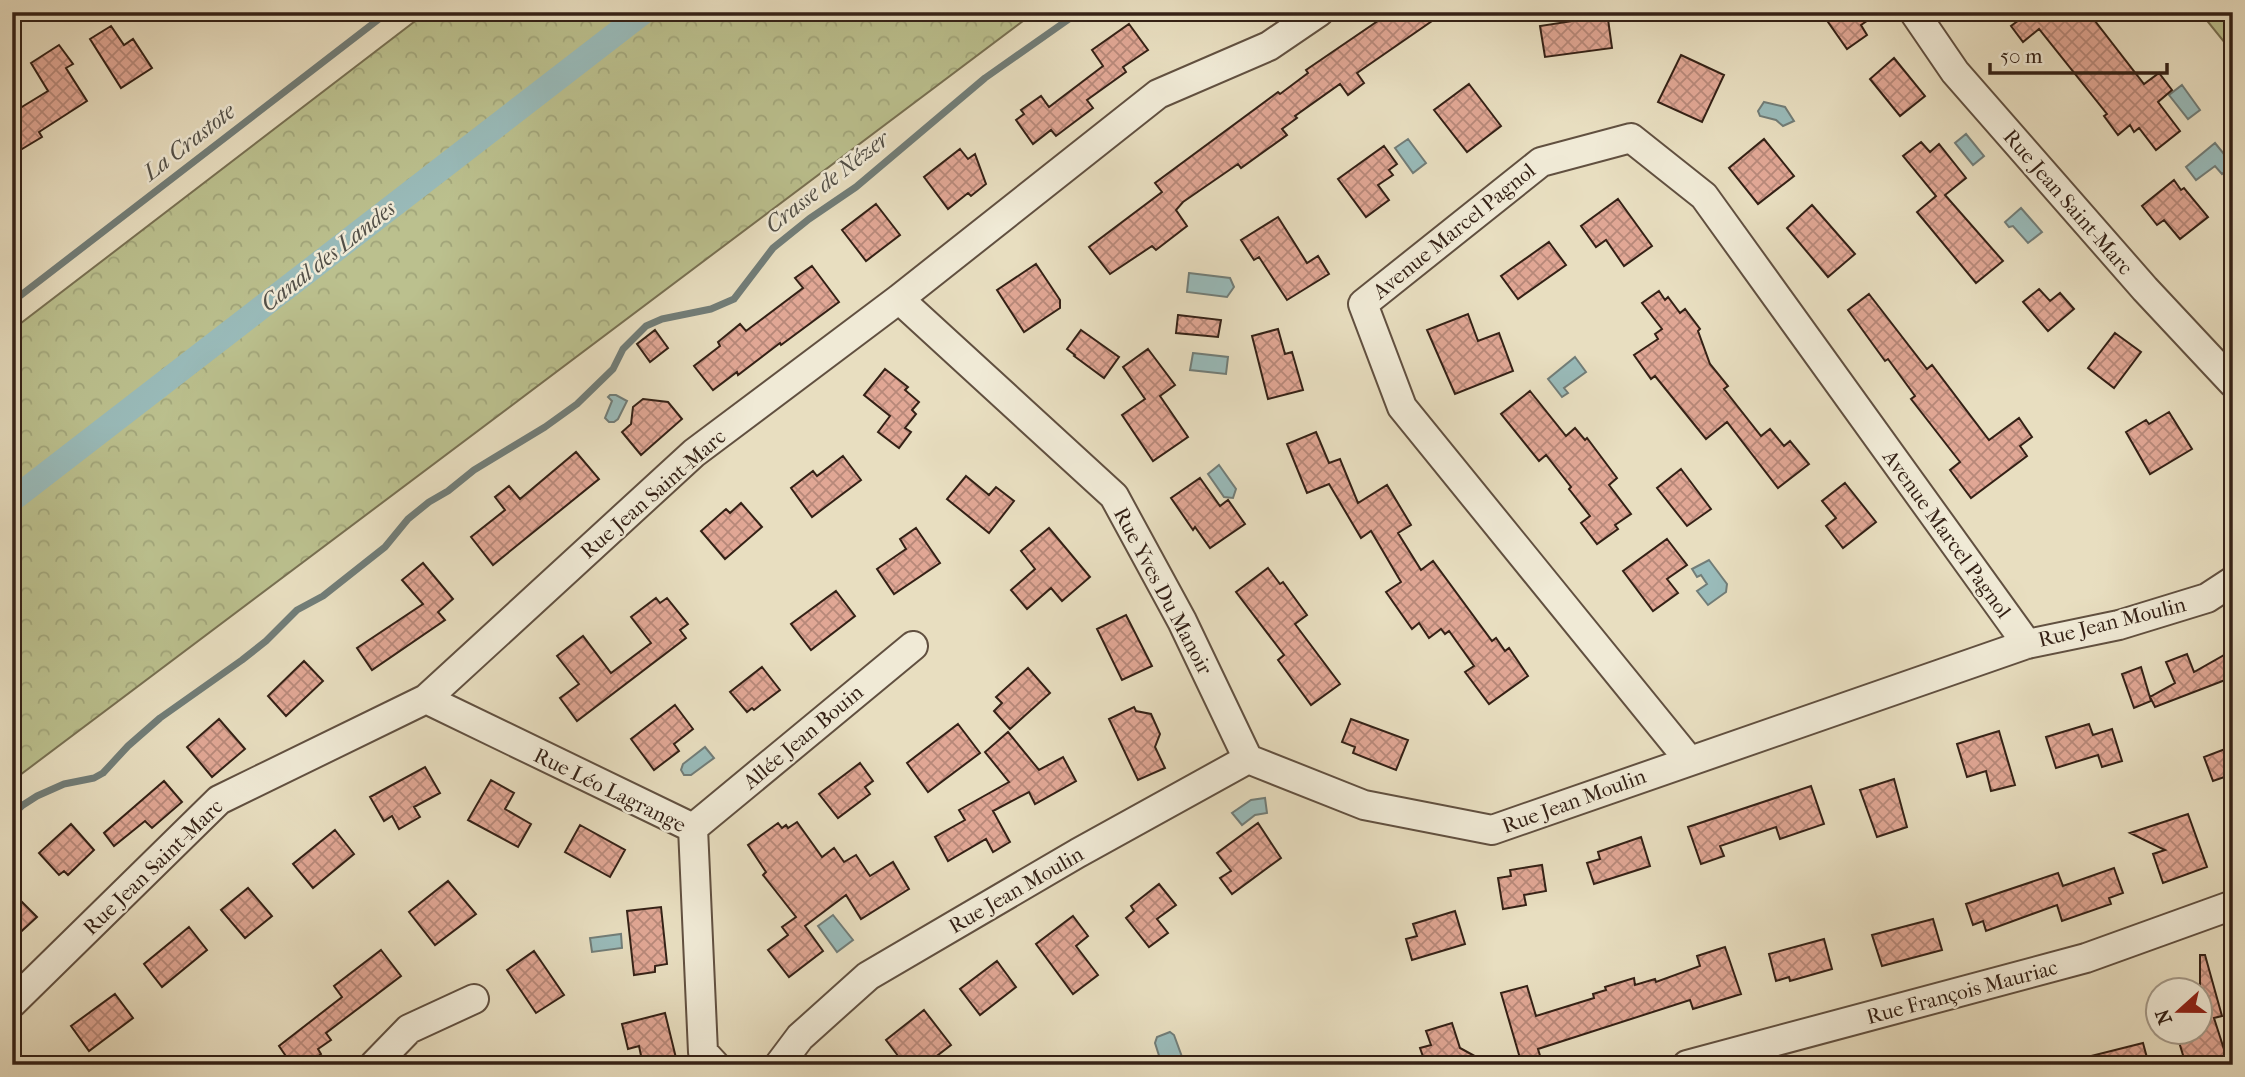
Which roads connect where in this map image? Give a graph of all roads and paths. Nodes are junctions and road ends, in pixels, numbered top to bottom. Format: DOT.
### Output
graph roads {
  1 [pos="1319,12"];
  2 [pos="1914,12"];
  3 [pos="899,299"];
  4 [pos="2233,383"];
  5 [pos="2233,581"];
  6 [pos="2027,644"];
  7 [pos="913,646"];
  8 [pos="426,699"];
  9 [pos="1248,759"];
  10 [pos="1689,760"];
  11 [pos="693,828"];
  12 [pos="2233,905"];
  13 [pos="474,999"];
  14 [pos="12,1003"];
  15 [pos="374,1065"];
  16 [pos="715,1065"];
  17 [pos="779,1065"];
  18 [pos="1687,1065"];
  1 -- 3 [label="street, Rue Jean Saint-Marc"];
  2 -- 4 [label="street, Rue Jean Saint-Marc"];
  3 -- 8 [label="street, Rue Jean Saint-Marc"];
  3 -- 9 [label="street, Rue Yves Du Manoir"];
  5 -- 6 [label="street, Rue Jean Moulin"];
  6 -- 10 [label="street, Rue Jean Moulin"];
  6 -- 10 [label="street, Avenue Marcel Pagnol"];
  7 -- 11 [label="street, Allée Jean Bouin"];
  8 -- 11 [label="street, Rue Léo Lagrange"];
  8 -- 14 [label="street, Rue Jean Saint-Marc"];
  9 -- 10 [label="street, Rue Jean Moulin"];
  9 -- 17 [label="street, Rue Jean Moulin"];
  11 -- 16 [label="street, Rue Léo Lagrange"];
  12 -- 18 [label="street, Rue François Mauriac"];
  13 -- 15 [label="street"];
}
